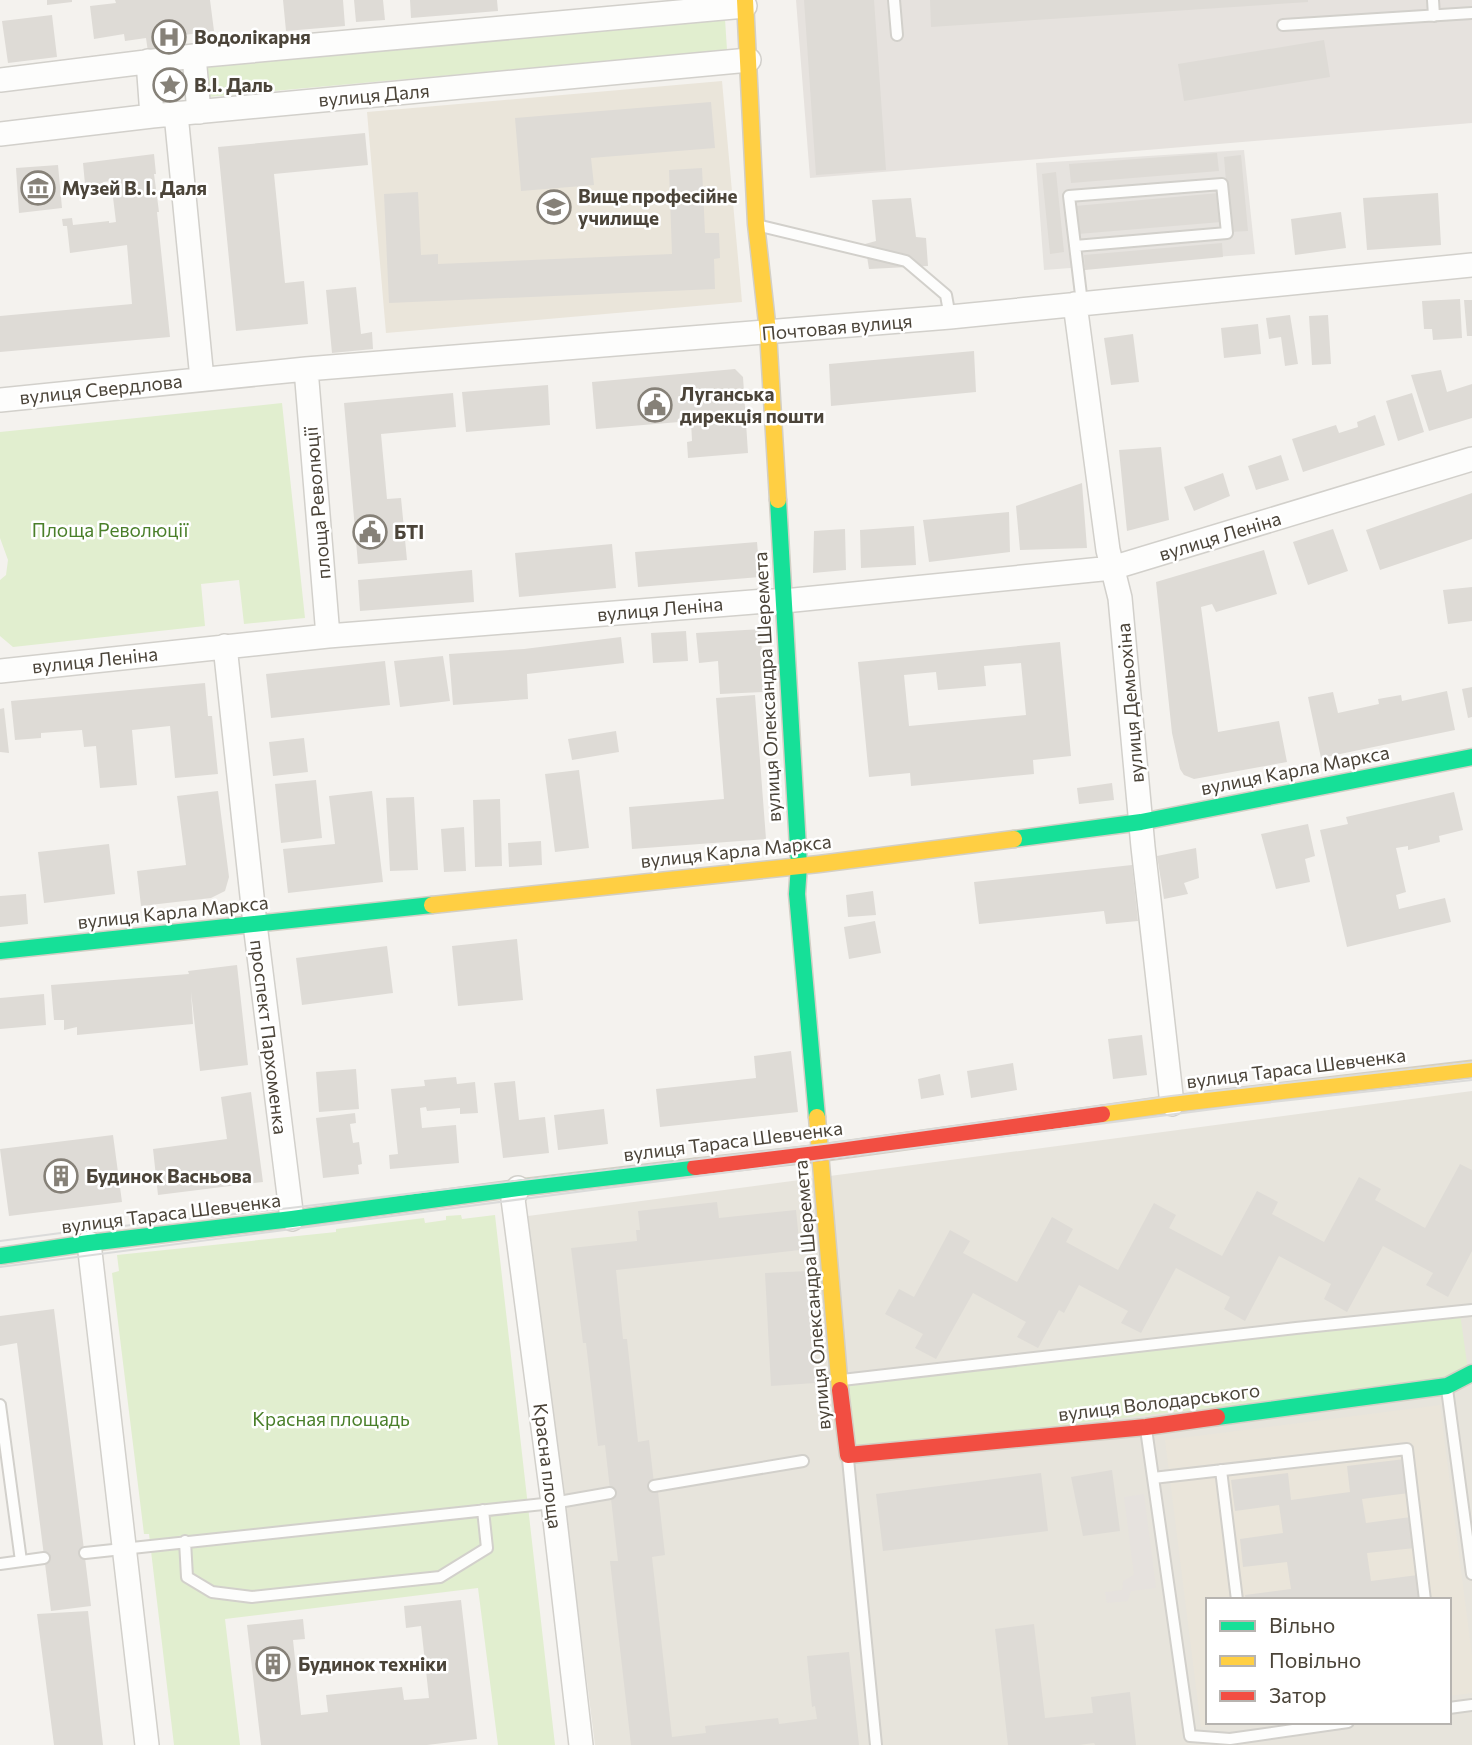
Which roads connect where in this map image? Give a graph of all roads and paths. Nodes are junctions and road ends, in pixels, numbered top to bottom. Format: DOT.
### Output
graph roads {
  1 [pos="894,0"];
  2 [pos="1433,0"];
  3 [pos="745,3"];
  4 [pos="1472,13"];
  5 [pos="1434,16"];
  6 [pos="1283,25"];
  7 [pos="897,35"];
  8 [pos="194,56"];
  9 [pos="749,60"];
  10 [pos="148,61"];
  11 [pos="0,80"];
  12 [pos="187,113"];
  13 [pos="152,116"];
  14 [pos="0,134"];
  15 [pos="756,224"];
  16 [pos="1074,246"];
  17 [pos="1472,265"];
  18 [pos="1079,303"];
  19 [pos="950,317"];
  20 [pos="768,332"];
  21 [pos="306,369"];
  22 [pos="202,379"];
  23 [pos="0,400"];
  24 [pos="1472,459"];
  25 [pos="1112,568"];
  26 [pos="784,601"];
  27 [pos="328,636"];
  28 [pos="225,646"];
  29 [pos="0,671"];
  30 [pos="1472,757"];
  31 [pos="1141,822"];
  32 [pos="799,866"];
  33 [pos="255,924"];
  34 [pos="0,951"];
  35 [pos="1472,1069"];
  36 [pos="1172,1104"];
  37 [pos="820,1153"];
  38 [pos="518,1188"];
  39 [pos="292,1219"];
  40 [pos="89,1243"];
  41 [pos="0,1255"];
  42 [pos="1472,1310"];
  43 [pos="1472,1373"];
  44 [pos="839,1380"];
  45 [pos="1447,1386"];
  46 [pos="0,1405"];
  47 [pos="1146,1427"];
  48 [pos="848,1455"];
  49 [pos="803,1461"];
  50 [pos="1221,1470"];
  51 [pos="1153,1478"];
  52 [pos="654,1486"];
  53 [pos="610,1493"];
  54 [pos="553,1503"];
  55 [pos="482,1510"];
  56 [pos="185,1541"];
  57 [pos="125,1548"];
  58 [pos="85,1553"];
  59 [pos="44,1558"];
  60 [pos="21,1561"];
  61 [pos="0,1564"];
  62 [pos="1472,1574"];
  63 [pos="1237,1598"];
  64 [pos="1425,1598"];
  65 [pos="1472,1705"];
  66 [pos="1451,1708"];
  67 [pos="1335,1724"];
  68 [pos="147,1745"];
  69 [pos="581,1745"];
  70 [pos="876,1745"];
  1 -- 7 [label="lane"];
  2 -- 5 [label="lane"];
  3 -- 8 [label="street"];
  3 -- 9 [label="main road, вулиця Олександра Шеремета"];
  4 -- 5 [label="lane"];
  5 -- 6 [label="lane"];
  8 -- 10 [label="street"];
  8 -- 12 [label="street"];
  9 -- 12 [label="street, вулиця Даля"];
  9 -- 15 [label="main road, вулиця Олександра Шеремета"];
  10 -- 11 [label="street"];
  10 -- 13 [label="street"];
  12 -- 13 [label="street, вулиця Даля"];
  12 -- 22 [label="street"];
  13 -- 14 [label="street, вулиця Даля"];
  15 -- 19 [label="lane"];
  15 -- 20 [label="main road, вулиця Олександра Шеремета"];
  16 -- 16 [label="lane"];
  16 -- 18 [label="lane"];
  17 -- 18 [label="street, Почтовая вулиця"];
  18 -- 19 [label="street, Почтовая вулиця"];
  18 -- 25 [label="street, вулиця Демьохіна"];
  19 -- 20 [label="street, Почтовая вулиця"];
  20 -- 21 [label="street, Почтовая вулиця"];
  20 -- 26 [label="main road, вулиця Олександра Шеремета"];
  21 -- 22 [label="street, Почтовая вулиця"];
  21 -- 27 [label="street, площа Революції"];
  22 -- 23 [label="street, вулиця Свердлова"];
  24 -- 25 [label="street, вулиця Леніна"];
  25 -- 26 [label="street, вулиця Леніна"];
  25 -- 31 [label="street, вулиця Демьохіна"];
  26 -- 27 [label="street, вулиця Леніна"];
  26 -- 32 [label="main road, вулиця Олександра Шеремета"];
  27 -- 28 [label="street, вулиця Леніна"];
  28 -- 29 [label="street, вулиця Леніна"];
  28 -- 33 [label="street, проспект Пархоменка"];
  30 -- 31 [label="main road, вулиця Карла Маркса"];
  31 -- 32 [label="main road, вулиця Карла Маркса"];
  31 -- 36 [label="street, вулиця Демьохіна"];
  32 -- 33 [label="main road, вулиця Карла Маркса"];
  32 -- 37 [label="main road, вулиця Олександра Шеремета"];
  33 -- 34 [label="main road, вулиця Карла Маркса"];
  33 -- 39 [label="street, проспект Пархоменка"];
  35 -- 36 [label="main road, вулиця Тараса Шевченка"];
  36 -- 37 [label="main road, вулиця Тараса Шевченка"];
  37 -- 38 [label="main road, вулиця Тараса Шевченка"];
  37 -- 44 [label="main road, вулиця Олександра Шеремета"];
  38 -- 39 [label="main road, вулиця Тараса Шевченка"];
  38 -- 54 [label="street, Красна площа"];
  39 -- 40 [label="main road, вулиця Тараса Шевченка"];
  40 -- 41 [label="main road, вулиця Тараса Шевченка"];
  40 -- 57 [label="street"];
  42 -- 44 [label="lane"];
  43 -- 45 [label="main road, вулиця Володарського"];
  44 -- 48 [label="main road, вулиця Олександра Шеремета"];
  45 -- 47 [label="main road, вулиця Володарського"];
  45 -- 62 [label="lane"];
  46 -- 60 [label="lane"];
  47 -- 48 [label="main road, вулиця Володарського"];
  47 -- 51 [label="lane"];
  48 -- 70 [label="lane"];
  49 -- 52 [label="lane"];
  50 -- 51 [label="lane"];
  50 -- 63 [label="lane"];
  50 -- 64 [label="lane"];
  51 -- 67 [label="lane"];
  53 -- 54 [label="lane"];
  54 -- 55 [label="lane"];
  54 -- 69 [label="street, Красна площа"];
  55 -- 56 [label="lane"];
  55 -- 56 [label="lane"];
  56 -- 57 [label="lane"];
  57 -- 58 [label="lane"];
  57 -- 68 [label="street"];
  59 -- 60 [label="lane"];
  60 -- 61 [label="lane"];
  65 -- 66 [label="lane"];
}
